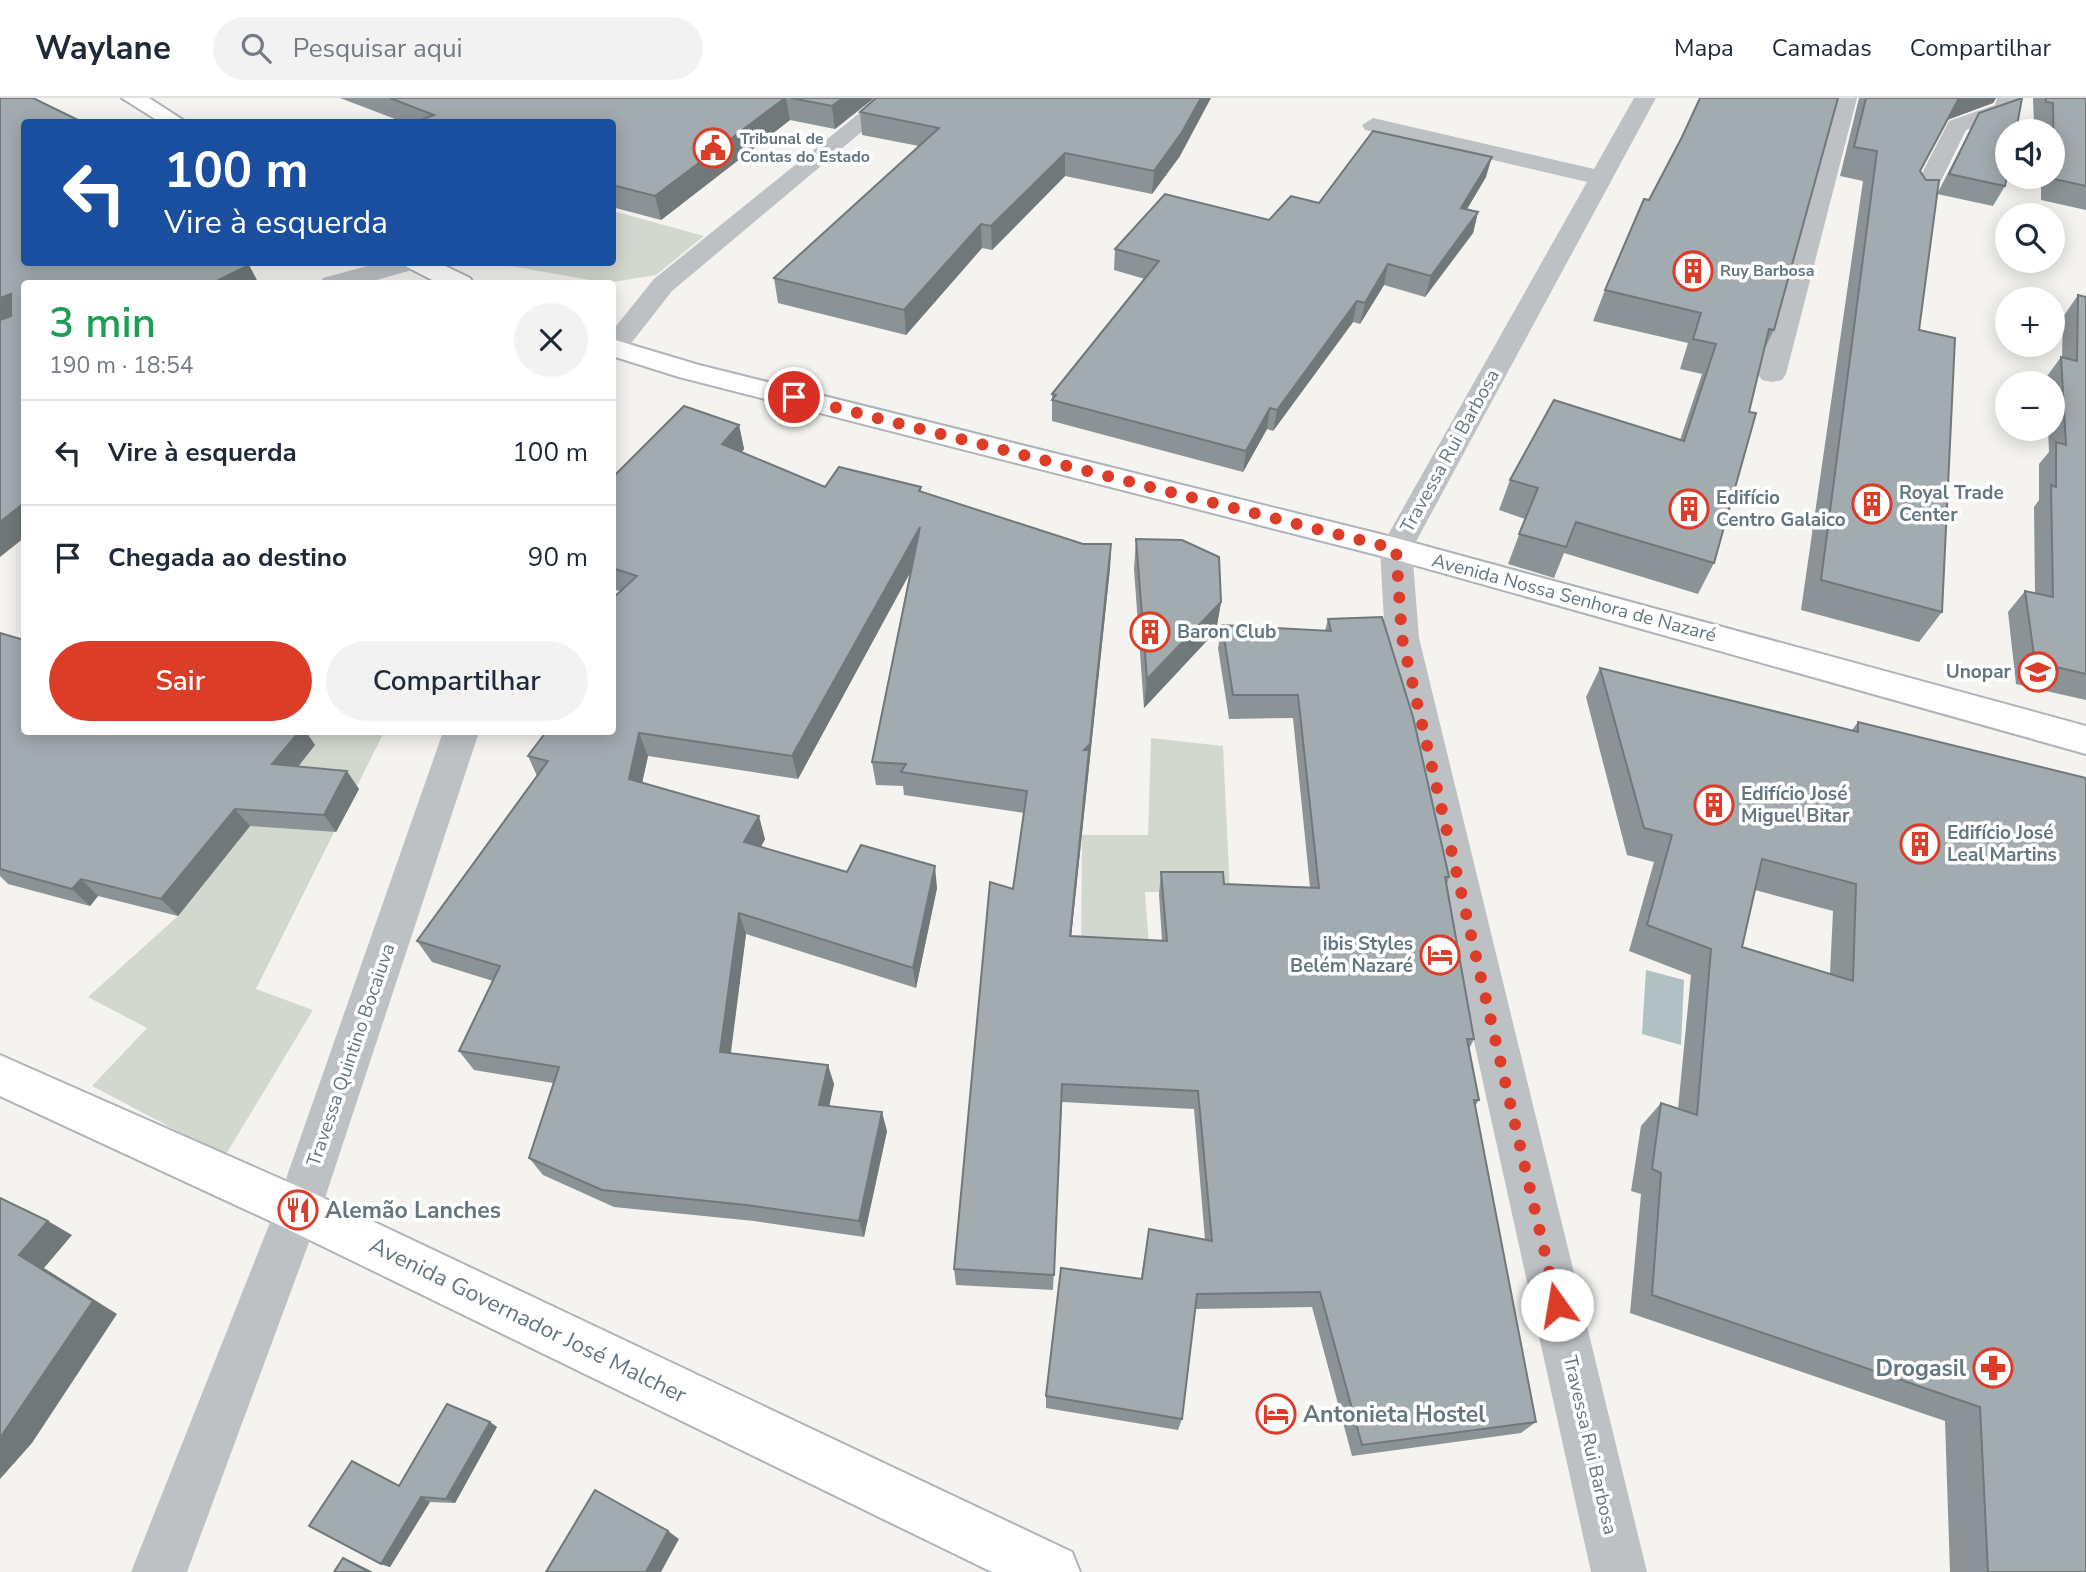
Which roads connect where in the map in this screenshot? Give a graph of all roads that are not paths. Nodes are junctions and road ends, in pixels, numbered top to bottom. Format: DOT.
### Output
graph roads {
  1 [pos="133,98"];
  2 [pos="891,98"];
  3 [pos="1645,98"];
  4 [pos="1846,98"];
  5 [pos="2008,98"];
  6 [pos="170,119"];
  7 [pos="1373,125"];
  8 [pos="1601,178"];
  9 [pos="1919,202"];
  10 [pos="399,266"];
  11 [pos="423,266"];
  12 [pos="348,280"];
  13 [pos="452,280"];
  14 [pos="616,343"];
  15 [pos="616,348"];
  16 [pos="1772,374"];
  17 [pos="1396,549"];
  18 [pos="460,735"];
  19 [pos="2086,740"];
  20 [pos="0,1075"];
  21 [pos="298,1210"];
  22 [pos="159,1572"];
  23 [pos="1052,1572"];
  24 [pos="1619,1572"];
  1 -- 6 [label="main road"];
  2 -- 14 [label="street"];
  3 -- 8 [label="street, Travessa Rui Barbosa"];
  4 -- 16 [label="street"];
  5 -- 9 [label="street"];
  7 -- 8 [label="street"];
  8 -- 17 [label="street, Travessa Rui Barbosa"];
  10 -- 12 [label="street"];
  11 -- 13 [label="main road"];
  15 -- 17 [label="main road, Avenida Nossa Senhora de Nazaré"];
  17 -- 19 [label="main road, Avenida Nossa Senhora de Nazaré"];
  17 -- 24 [label="street, Travessa Rui Barbosa"];
  18 -- 21 [label="street, Travessa Quintino Bocaiuva"];
  20 -- 21 [label="main road, Avenida Governador José Malcher"];
  21 -- 22 [label="street, Travessa Quintino Bocaiuva"];
  21 -- 23 [label="main road, Avenida Governador José Malcher"];
}
